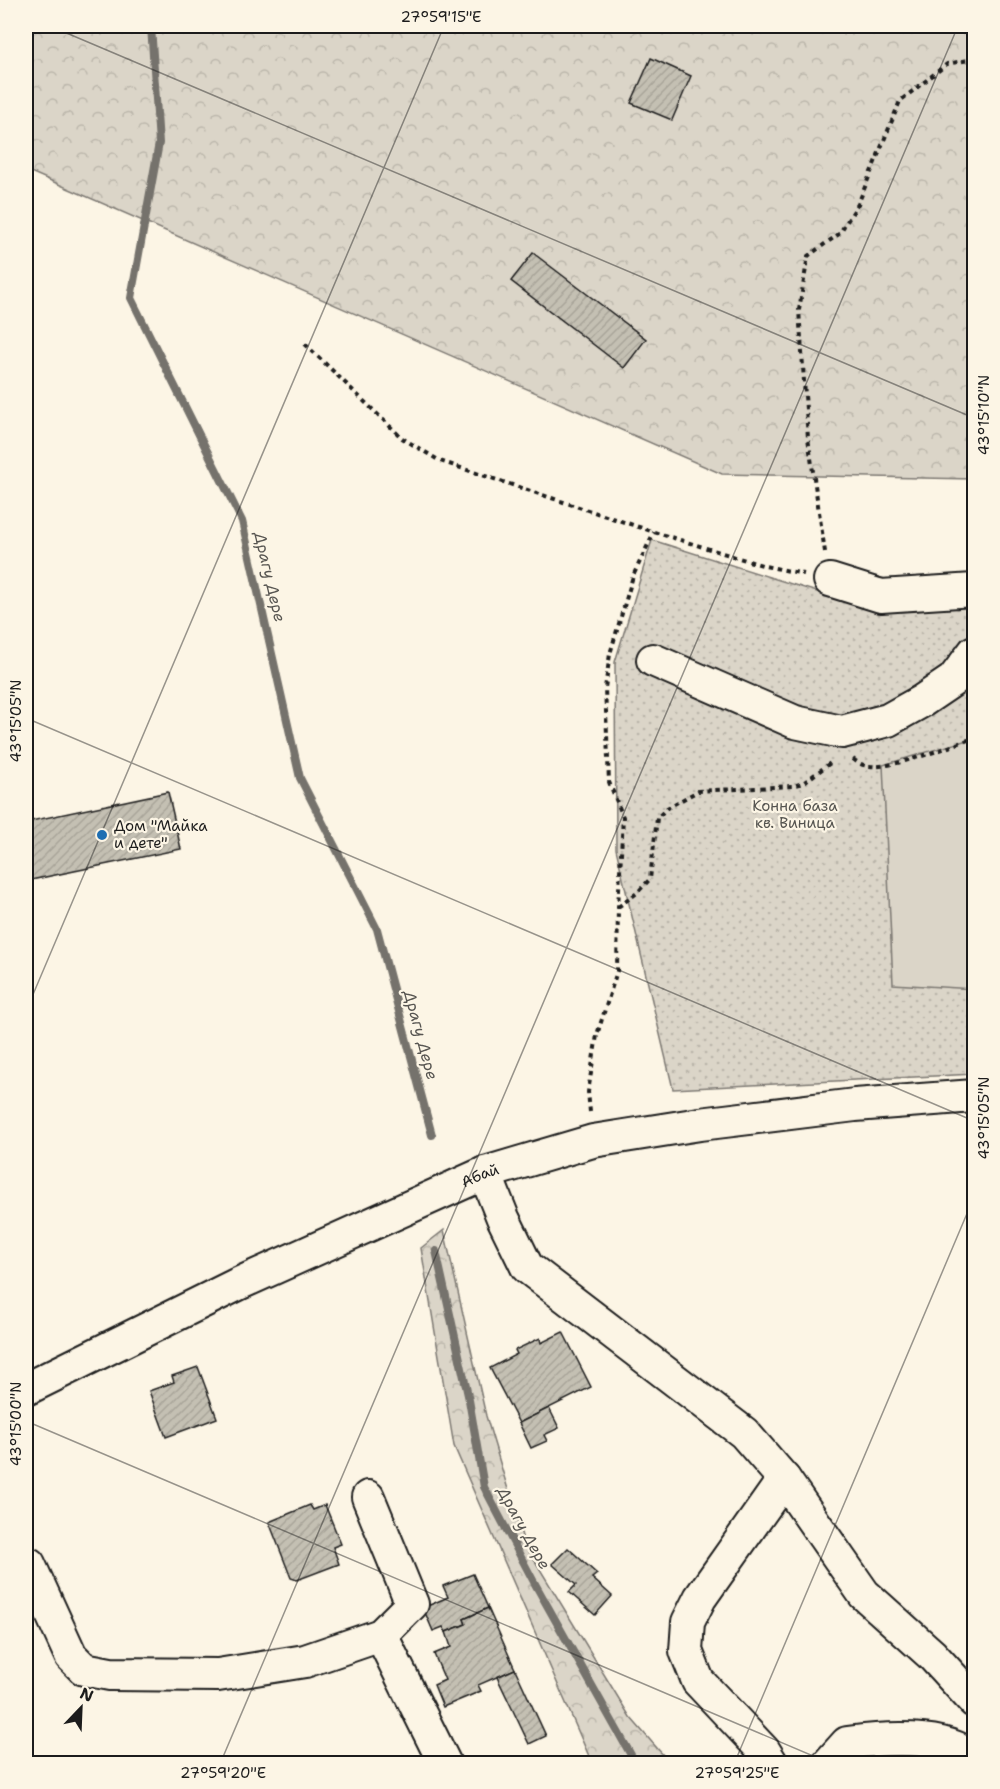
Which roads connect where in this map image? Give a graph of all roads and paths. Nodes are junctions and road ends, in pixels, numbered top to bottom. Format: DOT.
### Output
graph roads {
  1 [pos="975,59"];
  2 [pos="305,344"];
  3 [pos="654,532"];
  4 [pos="830,580"];
  5 [pos="975,590"];
  6 [pos="975,652"];
  7 [pos="653,660"];
  8 [pos="975,738"];
  9 [pos="844,741"];
  10 [pos="618,907"];
  11 [pos="975,1096"];
  12 [pos="592,1141"];
  13 [pos="486,1173"];
  14 [pos="26,1389"];
  15 [pos="784,1479"];
  16 [pos="368,1497"];
  17 [pos="27,1569"];
  18 [pos="381,1635"];
  19 [pos="975,1701"];
  20 [pos="975,1758"];
  21 [pos="445,1764"];
  22 [pos="772,1764"];
  23 [pos="828,1764"];
  1 -- 4 [label="path"];
  2 -- 3 [label="path"];
  3 -- 4 [label="path"];
  3 -- 10 [label="path"];
  4 -- 5 [label="street"];
  6 -- 9 [label="street"];
  7 -- 9 [label="street"];
  8 -- 9 [label="path"];
  9 -- 10 [label="path"];
  10 -- 12 [label="path"];
  11 -- 12 [label="street, Абай"];
  12 -- 13 [label="street, Абай"];
  13 -- 14 [label="street, Абай"];
  13 -- 15 [label="street"];
  15 -- 19 [label="street"];
  15 -- 22 [label="street"];
  16 -- 18 [label="street"];
  17 -- 18 [label="street"];
  18 -- 21 [label="street"];
  20 -- 23 [label="street"];
}
